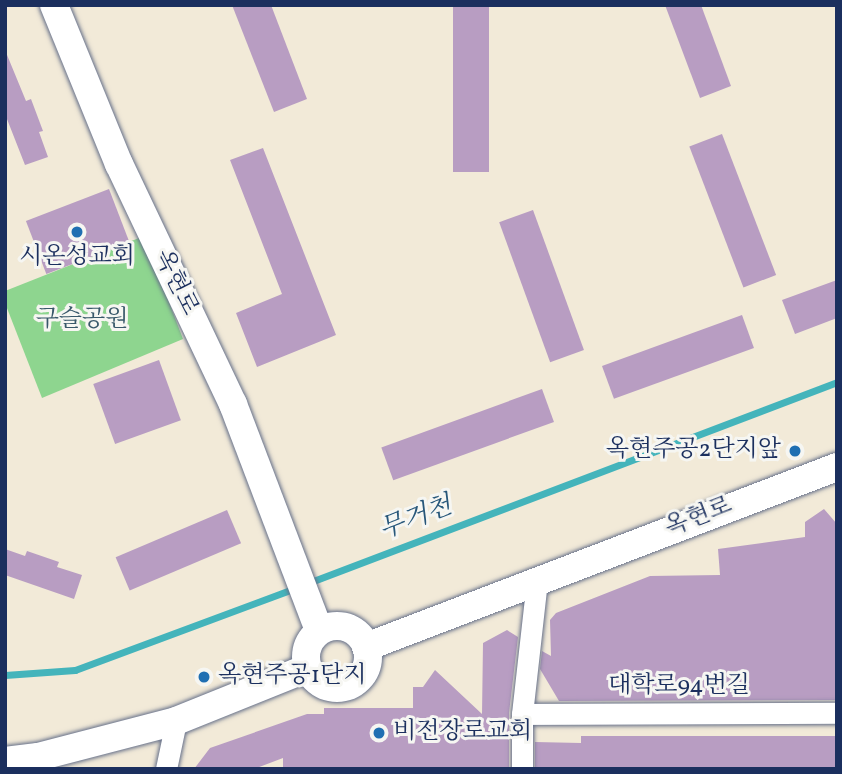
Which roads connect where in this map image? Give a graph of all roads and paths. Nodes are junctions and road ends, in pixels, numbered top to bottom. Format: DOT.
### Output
graph roads {
  1 [pos="54,5"];
  2 [pos="837,467"];
  3 [pos="537,580"];
  4 [pos="316,620"];
  5 [pos="366,647"];
  6 [pos="308,668"];
  7 [pos="837,713"];
  8 [pos="522,714"];
  9 [pos="176,721"];
  10 [pos="5,761"];
  11 [pos="166,769"];
  12 [pos="522,769"];
  1 -- 4 [label="main road, 옥현로"];
  2 -- 3 [label="main road, 옥현로"];
  3 -- 5 [label="main road, 옥현로"];
  3 -- 8 [label="street"];
  4 -- 5 [label="main road"];
  4 -- 6 [label="main road"];
  5 -- 6 [label="main road"];
  6 -- 9 [label="main road"];
  7 -- 8 [label="street, 대학로94번길"];
  8 -- 12 [label="street"];
  9 -- 10 [label="main road"];
  9 -- 11 [label="street"];
}
